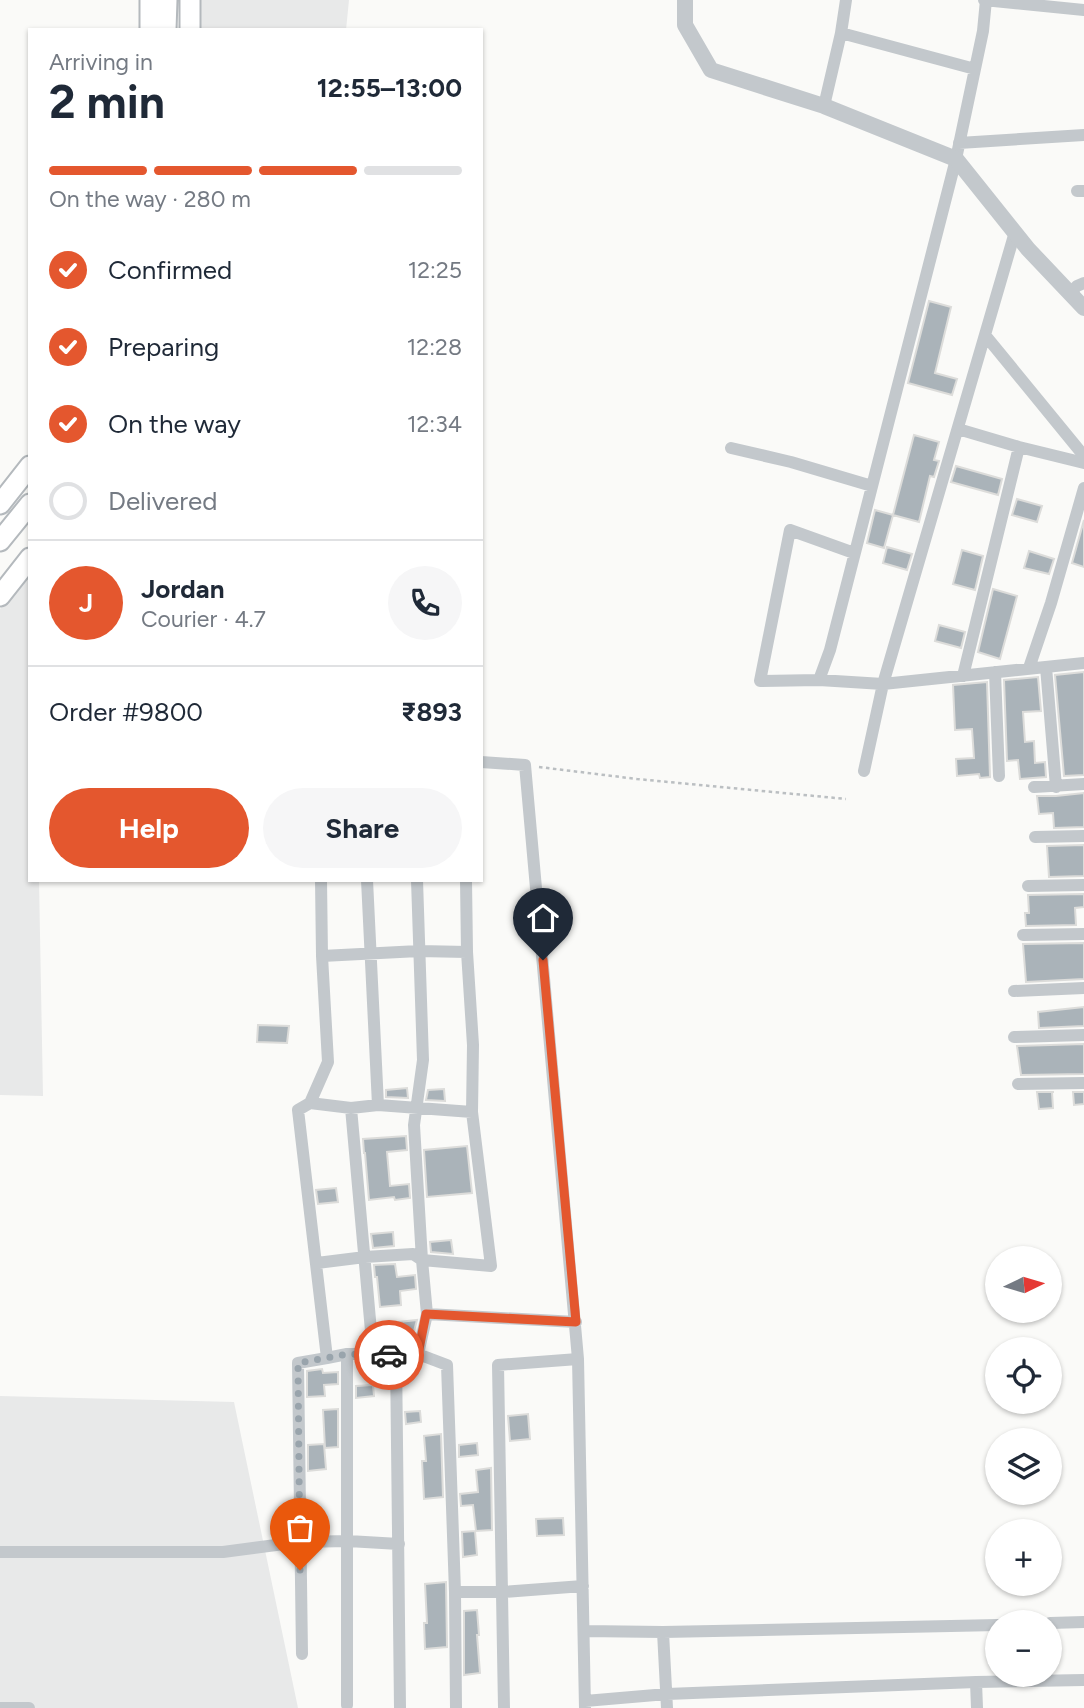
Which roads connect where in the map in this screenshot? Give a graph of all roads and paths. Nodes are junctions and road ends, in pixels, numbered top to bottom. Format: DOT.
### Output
graph roads {
  1 [pos="150,0"];
  2 [pos="167,0"];
  3 [pos="190,0"];
  4 [pos="200,0"];
  5 [pos="685,0"];
  6 [pos="846,0"];
  7 [pos="985,0"];
  8 [pos="1084,10"];
  9 [pos="150,28"];
  10 [pos="166,28"];
  11 [pos="190,28"];
  12 [pos="200,28"];
  13 [pos="841,33"];
  14 [pos="975,69"];
  15 [pos="824,106"];
  16 [pos="1084,135"];
  17 [pos="957,151"];
  18 [pos="1015,232"];
  19 [pos="1084,284"];
  20 [pos="1070,293"];
  21 [pos="1084,307"];
  22 [pos="985,335"];
  23 [pos="958,429"];
  24 [pos="1019,447"];
  25 [pos="731,448"];
  26 [pos="1084,456"];
  27 [pos="1084,463"];
  28 [pos="28,469"];
  29 [pos="872,486"];
  30 [pos="1084,488"];
  31 [pos="0,504"];
  32 [pos="28,506"];
  33 [pos="0,541"];
  34 [pos="28,546"];
  35 [pos="854,552"];
  36 [pos="28,561"];
  37 [pos="0,580"];
  38 [pos="0,596"];
  39 [pos="1084,663"];
  40 [pos="1046,667"];
  41 [pos="1030,668"];
  42 [pos="995,672"];
  43 [pos="963,676"];
  44 [pos="819,680"];
  45 [pos="883,684"];
  46 [pos="483,762"];
  47 [pos="525,765"];
  48 [pos="864,771"];
  49 [pos="999,776"];
  50 [pos="1084,784"];
  51 [pos="1034,787"];
  52 [pos="1056,787"];
  53 [pos="846,799"];
  54 [pos="1084,836"];
  55 [pos="1035,837"];
  56 [pos="321,882"];
  57 [pos="367,882"];
  58 [pos="417,882"];
  59 [pos="466,882"];
  60 [pos="1084,885"];
  61 [pos="1028,886"];
  62 [pos="1084,934"];
  63 [pos="1023,935"];
  64 [pos="419,951"];
  65 [pos="467,952"];
  66 [pos="370,955"];
  67 [pos="322,956"];
  68 [pos="1084,988"];
  69 [pos="1014,991"];
  70 [pos="1084,1035"];
  71 [pos="1014,1037"];
  72 [pos="1084,1083"];
  73 [pos="1018,1084"];
  74 [pos="310,1103"];
  75 [pos="378,1105"];
  76 [pos="351,1108"];
  77 [pos="416,1108"];
  78 [pos="471,1112"];
  79 [pos="365,1257"];
  80 [pos="422,1260"];
  81 [pos="317,1263"];
  82 [pos="426,1314"];
  83 [pos="576,1322"];
  84 [pos="348,1354"];
  85 [pos="396,1354"];
  86 [pos="418,1354"];
  87 [pos="375,1355"];
  88 [pos="327,1358"];
  89 [pos="578,1359"];
  90 [pos="348,1541"];
  91 [pos="299,1542"];
  92 [pos="399,1544"];
  93 [pos="0,1552"];
  94 [pos="583,1586"];
  95 [pos="455,1592"];
  96 [pos="503,1592"];
  97 [pos="1084,1622"];
  98 [pos="1062,1623"];
  99 [pos="985,1625"];
  100 [pos="584,1631"];
  101 [pos="663,1632"];
  102 [pos="302,1654"];
  103 [pos="1084,1680"];
  104 [pos="976,1682"];
  105 [pos="667,1694"];
  106 [pos="585,1704"];
  107 [pos="347,1705"];
  108 [pos="0,1707"];
  109 [pos="29,1708"];
  110 [pos="400,1708"];
  111 [pos="456,1708"];
  112 [pos="504,1708"];
  113 [pos="667,1708"];
  114 [pos="977,1708"];
  1 -- 9 [label="highway"];
  2 -- 10 [label="highway"];
  3 -- 11 [label="highway"];
  4 -- 12 [label="highway"];
  5 -- 15 [label="street"];
  6 -- 13 [label="street"];
  7 -- 8 [label="street"];
  7 -- 14 [label="street"];
  13 -- 14 [label="street"];
  13 -- 15 [label="street"];
  14 -- 17 [label="street"];
  15 -- 17 [label="street"];
  16 -- 17 [label="street"];
  17 -- 18 [label="street"];
  17 -- 29 [label="street"];
  18 -- 20 [label="street"];
  18 -- 22 [label="street"];
  19 -- 20 [label="street"];
  20 -- 21 [label="street"];
  22 -- 23 [label="street"];
  22 -- 26 [label="street"];
  23 -- 24 [label="street"];
  23 -- 45 [label="street"];
  24 -- 27 [label="street"];
  24 -- 43 [label="street"];
  25 -- 29 [label="street"];
  28 -- 31 [label="highway"];
  29 -- 35 [label="street"];
  30 -- 41 [label="street"];
  32 -- 33 [label="highway"];
  34 -- 37 [label="highway"];
  35 -- 44 [label="street"];
  35 -- 44 [label="street"];
  36 -- 38 [label="highway"];
  39 -- 40 [label="street"];
  40 -- 41 [label="street"];
  40 -- 52 [label="street"];
  41 -- 42 [label="street"];
  42 -- 43 [label="street"];
  42 -- 49 [label="street"];
  43 -- 45 [label="street"];
  44 -- 45 [label="street"];
  45 -- 48 [label="street"];
  46 -- 47 [label="street"];
  47 -- 53 [label="path"];
  47 -- 83 [label="street"];
  50 -- 52 [label="street"];
  51 -- 52 [label="street"];
  54 -- 55 [label="street"];
  56 -- 67 [label="street"];
  57 -- 66 [label="street"];
  58 -- 64 [label="street"];
  59 -- 65 [label="street"];
  60 -- 61 [label="street"];
  62 -- 63 [label="street"];
  64 -- 65 [label="street"];
  64 -- 66 [label="street"];
  64 -- 77 [label="street"];
  65 -- 78 [label="street"];
  66 -- 67 [label="street"];
  66 -- 75 [label="street"];
  67 -- 74 [label="street"];
  68 -- 69 [label="street"];
  70 -- 71 [label="street"];
  72 -- 73 [label="street"];
  74 -- 76 [label="street"];
  74 -- 81 [label="street"];
  75 -- 76 [label="street"];
  75 -- 77 [label="street"];
  76 -- 79 [label="street"];
  77 -- 78 [label="street"];
  77 -- 80 [label="street"];
  78 -- 80 [label="street"];
  79 -- 80 [label="street"];
  79 -- 81 [label="street"];
  79 -- 87 [label="street"];
  80 -- 82 [label="street"];
  81 -- 88 [label="street"];
  82 -- 83 [label="street"];
  82 -- 86 [label="street"];
  83 -- 89 [label="street"];
  84 -- 87 [label="street"];
  84 -- 88 [label="street"];
  84 -- 90 [label="street"];
  85 -- 86 [label="street"];
  85 -- 87 [label="street"];
  85 -- 92 [label="street"];
  86 -- 95 [label="street"];
  88 -- 91 [label="street"];
  89 -- 94 [label="street"];
  89 -- 96 [label="street"];
  90 -- 91 [label="street"];
  90 -- 92 [label="street"];
  90 -- 107 [label="street"];
  91 -- 93 [label="street"];
  91 -- 102 [label="street"];
  92 -- 110 [label="street"];
  94 -- 96 [label="street"];
  94 -- 100 [label="street"];
  95 -- 96 [label="street"];
  95 -- 111 [label="street"];
  96 -- 112 [label="street"];
  97 -- 98 [label="street"];
  99 -- 101 [label="street"];
  100 -- 101 [label="street"];
  100 -- 106 [label="street"];
  101 -- 105 [label="street"];
  103 -- 104 [label="street"];
  104 -- 105 [label="street"];
  104 -- 114 [label="street"];
  105 -- 106 [label="street"];
  105 -- 113 [label="street"];
  108 -- 109 [label="street"];
}
